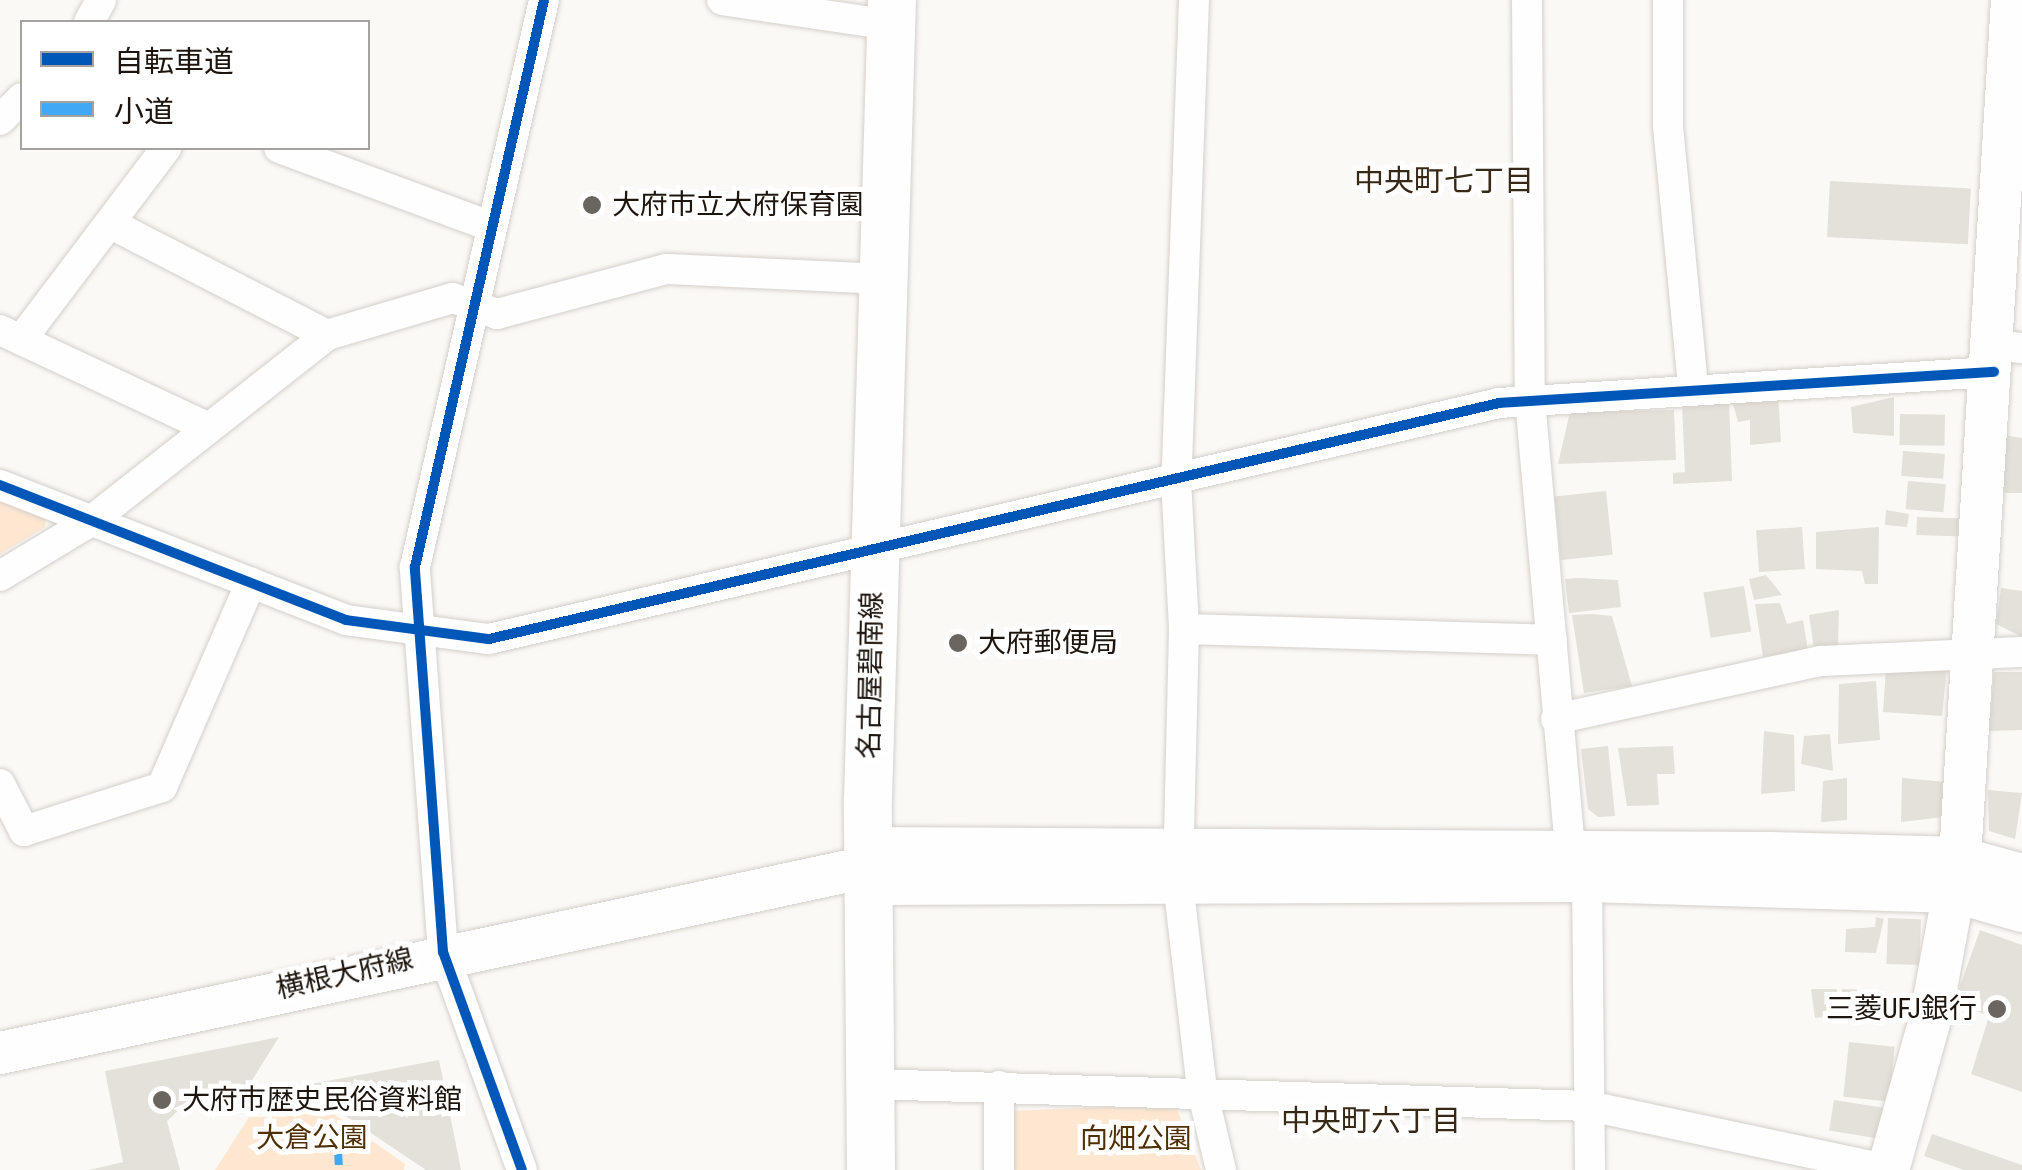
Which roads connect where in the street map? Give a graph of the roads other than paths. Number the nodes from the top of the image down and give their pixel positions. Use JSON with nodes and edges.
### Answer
{"nodes":[{"id":1,"x":544,"y":0,"type":"edge"},
{"id":2,"x":722,"y":0,"type":"edge"},
{"id":3,"x":1194,"y":0,"type":"edge"},
{"id":4,"x":1527,"y":0,"type":"edge"},
{"id":5,"x":1668,"y":0,"type":"edge"},
{"id":6,"x":2012,"y":0,"type":"edge"},
{"id":7,"x":892,"y":12,"type":"edge"},
{"id":8,"x":20,"y":100,"type":"edge"},
{"id":9,"x":0,"y":120,"type":"edge"},
{"id":10,"x":165,"y":150,"type":"edge"},
{"id":11,"x":284,"y":150,"type":"edge"},
{"id":12,"x":111,"y":224,"type":"junction"},
{"id":13,"x":490,"y":226,"type":"junction"},
{"id":14,"x":886,"y":279,"type":"junction"},
{"id":15,"x":472,"y":300,"type":"junction"},
{"id":16,"x":10,"y":335,"type":"edge"},
{"id":17,"x":327,"y":335,"type":"junction"},
{"id":18,"x":2004,"y":355,"type":"edge"},
{"id":19,"x":1692,"y":387,"type":"junction"},
{"id":20,"x":1530,"y":400,"type":"junction"},
{"id":21,"x":208,"y":428,"type":"junction"},
{"id":22,"x":1176,"y":480,"type":"junction"},
{"id":23,"x":0,"y":485,"type":"edge"},
{"id":24,"x":91,"y":520,"type":"junction"},
{"id":25,"x":874,"y":543,"type":"junction"},
{"id":26,"x":0,"y":576,"type":"edge"},
{"id":27,"x":251,"y":582,"type":"junction"},
{"id":28,"x":1184,"y":629,"type":"junction"},
{"id":29,"x":418,"y":636,"type":"junction"},
{"id":30,"x":1552,"y":640,"type":"junction"},
{"id":31,"x":1973,"y":652,"type":"junction"},
{"id":32,"x":2022,"y":652,"type":"edge"},
{"id":33,"x":1556,"y":719,"type":"junction"},
{"id":34,"x":0,"y":784,"type":"edge"},
{"id":35,"x":1178,"y":865,"type":"junction"},
{"id":36,"x":1578,"y":865,"type":"junction"},
{"id":37,"x":868,"y":866,"type":"junction"},
{"id":38,"x":1958,"y":875,"type":"junction"},
{"id":39,"x":2022,"y":876,"type":"edge"},
{"id":40,"x":2022,"y":910,"type":"edge"},
{"id":41,"x":442,"y":952,"type":"junction"},
{"id":42,"x":0,"y":1053,"type":"edge"},
{"id":43,"x":869,"y":1084,"type":"junction"},
{"id":44,"x":998,"y":1086,"type":"junction"},
{"id":45,"x":1202,"y":1090,"type":"junction"},
{"id":46,"x":1589,"y":1106,"type":"junction"},
{"id":47,"x":522,"y":1170,"type":"edge"},
{"id":48,"x":871,"y":1170,"type":"edge"},
{"id":49,"x":999,"y":1170,"type":"edge"},
{"id":50,"x":1221,"y":1170,"type":"edge"},
{"id":51,"x":1590,"y":1170,"type":"edge"},
{"id":52,"x":1889,"y":1170,"type":"edge"}],
"edges":[{"from":1,"to":13,"type":"street"},
{"from":2,"to":7,"type":"street"},
{"from":3,"to":22,"type":"street"},
{"from":4,"to":20,"type":"street"},
{"from":5,"to":19,"type":"street"},
{"from":6,"to":18,"type":"street"},
{"from":7,"to":14,"type":"main road","name":"名古屋碧南線"},
{"from":8,"to":9,"type":"street"},
{"from":10,"to":12,"type":"street"},
{"from":11,"to":13,"type":"street"},
{"from":12,"to":16,"type":"street"},
{"from":12,"to":17,"type":"street"},
{"from":13,"to":15,"type":"street"},
{"from":14,"to":15,"type":"street"},
{"from":14,"to":25,"type":"main road","name":"名古屋碧南線"},
{"from":15,"to":17,"type":"street"},
{"from":15,"to":29,"type":"street"},
{"from":16,"to":21,"type":"street"},
{"from":17,"to":21,"type":"street"},
{"from":18,"to":19,"type":"street"},
{"from":18,"to":31,"type":"street"},
{"from":19,"to":20,"type":"street"},
{"from":20,"to":22,"type":"street"},
{"from":20,"to":30,"type":"street"},
{"from":21,"to":24,"type":"street"},
{"from":22,"to":25,"type":"street"},
{"from":22,"to":28,"type":"street"},
{"from":23,"to":24,"type":"street"},
{"from":24,"to":26,"type":"street"},
{"from":24,"to":27,"type":"street"},
{"from":25,"to":29,"type":"street"},
{"from":25,"to":37,"type":"main road","name":"名古屋碧南線"},
{"from":27,"to":29,"type":"street"},
{"from":27,"to":34,"type":"street"},
{"from":28,"to":30,"type":"street"},
{"from":28,"to":35,"type":"street"},
{"from":29,"to":41,"type":"street"},
{"from":30,"to":33,"type":"street"},
{"from":31,"to":32,"type":"street"},
{"from":31,"to":33,"type":"street"},
{"from":31,"to":38,"type":"street"},
{"from":33,"to":36,"type":"street"},
{"from":35,"to":36,"type":"street","name":"横根大府線"},
{"from":35,"to":37,"type":"street","name":"横根大府線"},
{"from":35,"to":45,"type":"street"},
{"from":36,"to":38,"type":"street","name":"横根大府線"},
{"from":36,"to":46,"type":"street"},
{"from":37,"to":41,"type":"street","name":"横根大府線"},
{"from":37,"to":43,"type":"main road","name":"名古屋碧南線"},
{"from":38,"to":39,"type":"street"},
{"from":38,"to":40,"type":"street"},
{"from":38,"to":52,"type":"street"},
{"from":41,"to":42,"type":"street","name":"横根大府線"},
{"from":41,"to":47,"type":"street"},
{"from":43,"to":44,"type":"street"},
{"from":43,"to":48,"type":"main road","name":"名古屋碧南線"},
{"from":44,"to":45,"type":"street"},
{"from":44,"to":49,"type":"street"},
{"from":45,"to":46,"type":"street"},
{"from":45,"to":50,"type":"street"},
{"from":46,"to":51,"type":"street"},
{"from":46,"to":52,"type":"street"}]}
